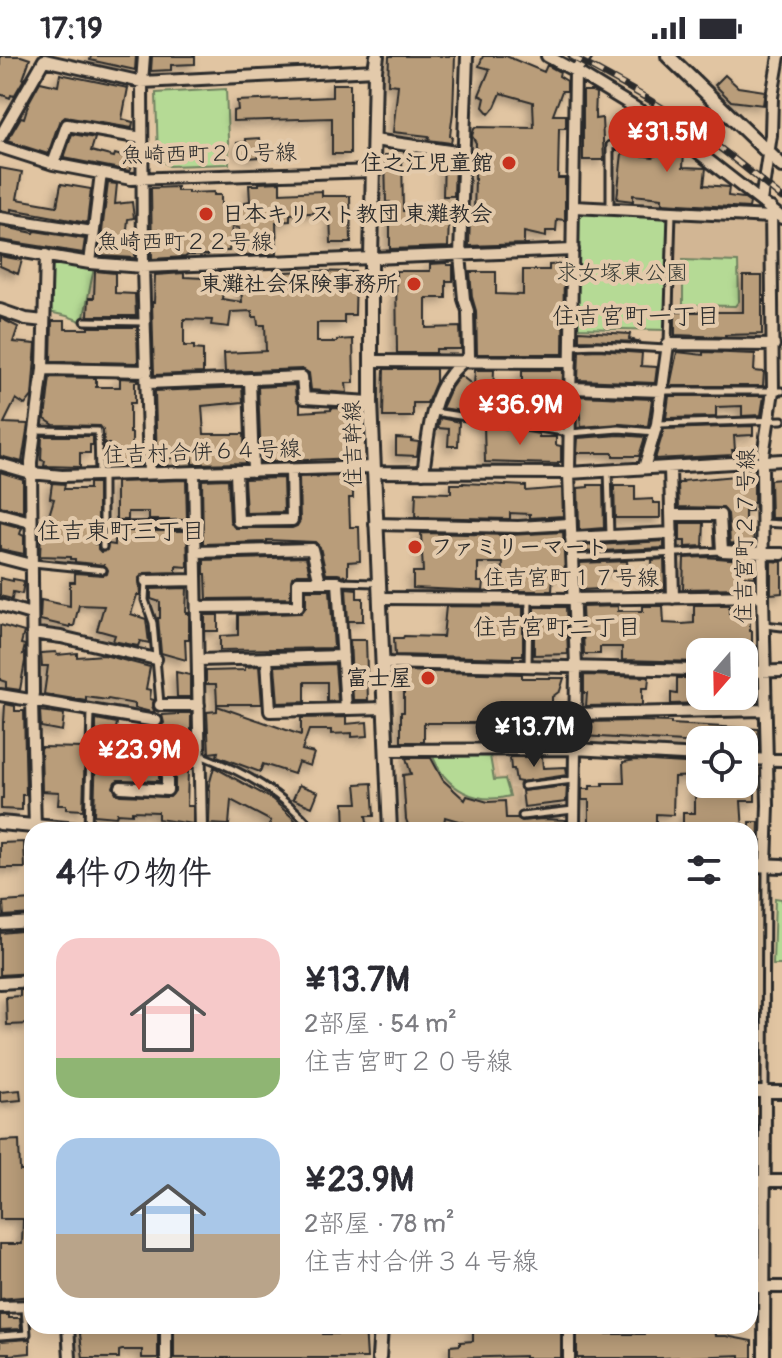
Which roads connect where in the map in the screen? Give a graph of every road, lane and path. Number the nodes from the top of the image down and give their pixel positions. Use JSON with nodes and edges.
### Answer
{"nodes":[{"id":1,"x":144,"y":56,"type":"edge"},
{"id":2,"x":377,"y":56,"type":"edge"},
{"id":3,"x":467,"y":56,"type":"edge"},
{"id":4,"x":547,"y":56,"type":"edge"},
{"id":5,"x":586,"y":56,"type":"edge"},
{"id":6,"x":668,"y":56,"type":"edge"},
{"id":7,"x":779,"y":56,"type":"edge"},
{"id":8,"x":375,"y":70,"type":"junction"},
{"id":9,"x":575,"y":71,"type":"junction"},
{"id":10,"x":142,"y":82,"type":"junction"},
{"id":11,"x":777,"y":136,"type":"edge"},
{"id":12,"x":0,"y":137,"type":"edge"},
{"id":13,"x":142,"y":138,"type":"junction"},
{"id":14,"x":374,"y":140,"type":"junction"},
{"id":15,"x":0,"y":147,"type":"edge"},
{"id":16,"x":653,"y":152,"type":"dead end"},
{"id":17,"x":768,"y":152,"type":"junction"},
{"id":18,"x":463,"y":153,"type":"junction"},
{"id":19,"x":53,"y":164,"type":"junction"},
{"id":20,"x":782,"y":166,"type":"edge"},
{"id":21,"x":374,"y":171,"type":"junction"},
{"id":22,"x":101,"y":173,"type":"junction"},
{"id":23,"x":143,"y":179,"type":"junction"},
{"id":24,"x":574,"y":207,"type":"junction"},
{"id":25,"x":610,"y":209,"type":"junction"},
{"id":26,"x":771,"y":211,"type":"edge"},
{"id":27,"x":672,"y":212,"type":"junction"},
{"id":28,"x":0,"y":218,"type":"edge"},
{"id":29,"x":93,"y":232,"type":"junction"},
{"id":30,"x":0,"y":248,"type":"edge"},
{"id":31,"x":573,"y":250,"type":"junction"},
{"id":32,"x":46,"y":255,"type":"junction"},
{"id":33,"x":460,"y":255,"type":"junction"},
{"id":34,"x":371,"y":258,"type":"junction"},
{"id":35,"x":90,"y":263,"type":"junction"},
{"id":36,"x":143,"y":267,"type":"junction"},
{"id":37,"x":0,"y":310,"type":"edge"},
{"id":38,"x":44,"y":321,"type":"junction"},
{"id":39,"x":85,"y":321,"type":"dead end"},
{"id":40,"x":145,"y":322,"type":"junction"},
{"id":41,"x":774,"y":345,"type":"junction"},
{"id":42,"x":571,"y":346,"type":"junction"},
{"id":43,"x":668,"y":346,"type":"junction"},
{"id":44,"x":372,"y":361,"type":"junction"},
{"id":45,"x":464,"y":361,"type":"junction"},
{"id":46,"x":571,"y":362,"type":"junction"},
{"id":47,"x":43,"y":369,"type":"junction"},
{"id":48,"x":147,"y":377,"type":"junction"},
{"id":49,"x":250,"y":379,"type":"junction"},
{"id":50,"x":570,"y":388,"type":"junction"},
{"id":51,"x":662,"y":391,"type":"junction"},
{"id":52,"x":778,"y":391,"type":"edge"},
{"id":53,"x":371,"y":402,"type":"junction"},
{"id":54,"x":434,"y":412,"type":"junction"},
{"id":55,"x":768,"y":420,"type":"junction"},
{"id":56,"x":782,"y":420,"type":"edge"},
{"id":57,"x":656,"y":428,"type":"junction"},
{"id":58,"x":35,"y":430,"type":"junction"},
{"id":59,"x":570,"y":433,"type":"junction"},
{"id":60,"x":782,"y":460,"type":"edge"},
{"id":61,"x":762,"y":462,"type":"junction"},
{"id":62,"x":0,"y":464,"type":"edge"},
{"id":63,"x":670,"y":467,"type":"junction"},
{"id":64,"x":644,"y":468,"type":"junction"},
{"id":65,"x":373,"y":469,"type":"junction"},
{"id":66,"x":291,"y":470,"type":"junction"},
{"id":67,"x":608,"y":470,"type":"junction"},
{"id":68,"x":253,"y":471,"type":"junction"},
{"id":69,"x":236,"y":472,"type":"junction"},
{"id":70,"x":31,"y":473,"type":"junction"},
{"id":71,"x":149,"y":473,"type":"junction"},
{"id":72,"x":194,"y":473,"type":"junction"},
{"id":73,"x":423,"y":473,"type":"junction"},
{"id":74,"x":569,"y":473,"type":"junction"},
{"id":75,"x":101,"y":475,"type":"junction"},
{"id":76,"x":0,"y":514,"type":"edge"},
{"id":77,"x":671,"y":515,"type":"junction"},
{"id":78,"x":31,"y":522,"type":"junction"},
{"id":79,"x":763,"y":523,"type":"junction"},
{"id":80,"x":375,"y":524,"type":"junction"},
{"id":81,"x":570,"y":524,"type":"junction"},
{"id":82,"x":782,"y":524,"type":"edge"},
{"id":83,"x":195,"y":525,"type":"junction"},
{"id":84,"x":103,"y":526,"type":"junction"},
{"id":85,"x":672,"y":533,"type":"junction"},
{"id":86,"x":610,"y":536,"type":"junction"},
{"id":87,"x":571,"y":538,"type":"junction"},
{"id":88,"x":103,"y":547,"type":"dead end"},
{"id":89,"x":722,"y":551,"type":"junction"},
{"id":90,"x":196,"y":552,"type":"junction"},
{"id":91,"x":672,"y":553,"type":"junction"},
{"id":92,"x":763,"y":554,"type":"junction"},
{"id":93,"x":782,"y":554,"type":"edge"},
{"id":94,"x":0,"y":557,"type":"edge"},
{"id":95,"x":571,"y":558,"type":"junction"},
{"id":96,"x":31,"y":564,"type":"junction"},
{"id":97,"x":103,"y":570,"type":"dead end"},
{"id":98,"x":196,"y":580,"type":"junction"},
{"id":99,"x":146,"y":581,"type":"joint"},
{"id":100,"x":320,"y":582,"type":"junction"},
{"id":101,"x":338,"y":582,"type":"junction"},
{"id":102,"x":378,"y":583,"type":"junction"},
{"id":103,"x":763,"y":596,"type":"junction"},
{"id":104,"x":379,"y":598,"type":"junction"},
{"id":105,"x":673,"y":598,"type":"junction"},
{"id":106,"x":529,"y":599,"type":"junction"},
{"id":107,"x":572,"y":599,"type":"junction"},
{"id":108,"x":0,"y":605,"type":"edge"},
{"id":109,"x":197,"y":607,"type":"junction"},
{"id":110,"x":31,"y":614,"type":"junction"},
{"id":111,"x":764,"y":625,"type":"junction"},
{"id":112,"x":782,"y":627,"type":"edge"},
{"id":113,"x":32,"y":633,"type":"junction"},
{"id":114,"x":343,"y":656,"type":"junction"},
{"id":115,"x":267,"y":658,"type":"junction"},
{"id":116,"x":156,"y":659,"type":"junction"},
{"id":117,"x":198,"y":660,"type":"junction"},
{"id":118,"x":382,"y":663,"type":"junction"},
{"id":119,"x":528,"y":666,"type":"junction"},
{"id":120,"x":576,"y":667,"type":"junction"},
{"id":121,"x":686,"y":670,"type":"edge"},
{"id":122,"x":782,"y":671,"type":"edge"},
{"id":123,"x":758,"y":672,"type":"edge"},
{"id":124,"x":765,"y":672,"type":"junction"},
{"id":125,"x":0,"y":695,"type":"edge"},
{"id":126,"x":32,"y":700,"type":"junction"},
{"id":127,"x":160,"y":705,"type":"joint"},
{"id":128,"x":199,"y":705,"type":"junction"},
{"id":129,"x":385,"y":708,"type":"junction"},
{"id":130,"x":346,"y":709,"type":"junction"},
{"id":131,"x":765,"y":710,"type":"junction"},
{"id":132,"x":91,"y":711,"type":"junction"},
{"id":133,"x":575,"y":714,"type":"junction"},
{"id":134,"x":156,"y":721,"type":"dead end"},
{"id":135,"x":575,"y":749,"type":"junction"},
{"id":136,"x":387,"y":750,"type":"junction"},
{"id":137,"x":686,"y":755,"type":"edge"},
{"id":138,"x":200,"y":759,"type":"junction"},
{"id":139,"x":758,"y":760,"type":"edge"},
{"id":140,"x":766,"y":760,"type":"junction"},
{"id":141,"x":782,"y":760,"type":"edge"},
{"id":142,"x":574,"y":780,"type":"junction"},
{"id":143,"x":524,"y":786,"type":"dead end"},
{"id":144,"x":121,"y":787,"type":"dead end"},
{"id":145,"x":574,"y":810,"type":"junction"},
{"id":146,"x":522,"y":816,"type":"dead end"},
{"id":147,"x":35,"y":822,"type":"edge"},
{"id":148,"x":88,"y":822,"type":"edge"},
{"id":149,"x":201,"y":822,"type":"edge"},
{"id":150,"x":307,"y":822,"type":"edge"},
{"id":151,"x":390,"y":822,"type":"edge"},
{"id":152,"x":574,"y":822,"type":"edge"},
{"id":153,"x":0,"y":823,"type":"edge"},
{"id":154,"x":24,"y":826,"type":"edge"},
{"id":155,"x":758,"y":865,"type":"edge"},
{"id":156,"x":766,"y":865,"type":"junction"},
{"id":157,"x":782,"y":866,"type":"edge"},
{"id":158,"x":24,"y":922,"type":"edge"},
{"id":159,"x":0,"y":924,"type":"edge"},
{"id":160,"x":24,"y":982,"type":"edge"},
{"id":161,"x":0,"y":983,"type":"edge"},
{"id":162,"x":758,"y":1092,"type":"edge"},
{"id":163,"x":765,"y":1092,"type":"junction"},
{"id":164,"x":782,"y":1092,"type":"edge"},
{"id":165,"x":758,"y":1180,"type":"edge"},
{"id":166,"x":765,"y":1180,"type":"junction"},
{"id":167,"x":782,"y":1181,"type":"edge"},
{"id":168,"x":758,"y":1287,"type":"edge"},
{"id":169,"x":763,"y":1287,"type":"junction"},
{"id":170,"x":782,"y":1287,"type":"edge"},
{"id":171,"x":24,"y":1306,"type":"edge"},
{"id":172,"x":0,"y":1307,"type":"edge"},
{"id":173,"x":27,"y":1334,"type":"edge"},
{"id":174,"x":68,"y":1334,"type":"edge"},
{"id":175,"x":166,"y":1334,"type":"edge"},
{"id":176,"x":380,"y":1334,"type":"edge"},
{"id":177,"x":569,"y":1334,"type":"edge"},
{"id":178,"x":0,"y":1336,"type":"edge"},
{"id":179,"x":70,"y":1358,"type":"edge"},
{"id":180,"x":166,"y":1358,"type":"edge"},
{"id":181,"x":379,"y":1358,"type":"edge"},
{"id":182,"x":569,"y":1358,"type":"edge"},
{"id":183,"x":764,"y":1358,"type":"edge"}],
"edges":[{"from":1,"to":10,"type":"street"},
{"from":2,"to":8,"type":"street","name":"住吉幹線"},
{"from":3,"to":18,"type":"street"},
{"from":4,"to":9,"type":"street"},
{"from":5,"to":9,"type":"street"},
{"from":6,"to":17,"type":"street"},
{"from":7,"to":11,"type":"street","name":"住吉宮町２７号線"},
{"from":8,"to":10,"type":"street"},
{"from":8,"to":14,"type":"street","name":"住吉幹線"},
{"from":9,"to":24,"type":"street"},
{"from":9,"to":26,"type":"street"},
{"from":10,"to":12,"type":"street"},
{"from":10,"to":13,"type":"street"},
{"from":11,"to":17,"type":"street","name":"住吉宮町２７号線"},
{"from":13,"to":19,"type":"street"},
{"from":13,"to":23,"type":"street"},
{"from":14,"to":18,"type":"street"},
{"from":14,"to":21,"type":"street","name":"住吉幹線"},
{"from":15,"to":19,"type":"street","name":"魚崎西町２０号線"},
{"from":16,"to":25,"type":"lane"},
{"from":17,"to":20,"type":"street"},
{"from":17,"to":26,"type":"street","name":"住吉宮町２７号線"},
{"from":18,"to":33,"type":"street"},
{"from":19,"to":22,"type":"street","name":"魚崎西町２０号線"},
{"from":21,"to":23,"type":"street","name":"魚崎西町２０号線"},
{"from":21,"to":34,"type":"street","name":"住吉幹線"},
{"from":22,"to":23,"type":"street","name":"魚崎西町２０号線"},
{"from":22,"to":29,"type":"street"},
{"from":23,"to":36,"type":"street"},
{"from":24,"to":25,"type":"street"},
{"from":24,"to":31,"type":"street"},
{"from":25,"to":27,"type":"street"},
{"from":26,"to":27,"type":"street"},
{"from":26,"to":41,"type":"street","name":"住吉宮町２７号線"},
{"from":27,"to":43,"type":"lane"},
{"from":28,"to":29,"type":"street"},
{"from":29,"to":35,"type":"street"},
{"from":30,"to":32,"type":"street","name":"魚崎西町２２号線"},
{"from":31,"to":33,"type":"street","name":"魚崎西町２２号線"},
{"from":31,"to":42,"type":"street"},
{"from":32,"to":35,"type":"street","name":"魚崎西町２２号線"},
{"from":32,"to":38,"type":"street"},
{"from":33,"to":34,"type":"street","name":"魚崎西町２２号線"},
{"from":33,"to":45,"type":"street"},
{"from":34,"to":36,"type":"street","name":"魚崎西町２２号線"},
{"from":34,"to":44,"type":"street","name":"住吉幹線"},
{"from":35,"to":36,"type":"street","name":"魚崎西町２２号線"},
{"from":36,"to":40,"type":"street"},
{"from":37,"to":38,"type":"street"},
{"from":38,"to":47,"type":"street"},
{"from":39,"to":40,"type":"lane"},
{"from":40,"to":48,"type":"street"},
{"from":41,"to":43,"type":"street"},
{"from":41,"to":52,"type":"street","name":"住吉宮町２７号線"},
{"from":42,"to":43,"type":"lane"},
{"from":42,"to":46,"type":"street"},
{"from":43,"to":51,"type":"street"},
{"from":44,"to":45,"type":"street"},
{"from":44,"to":53,"type":"street","name":"住吉幹線"},
{"from":45,"to":46,"type":"street"},
{"from":45,"to":54,"type":"street"},
{"from":46,"to":50,"type":"street"},
{"from":47,"to":48,"type":"street"},
{"from":47,"to":58,"type":"street"},
{"from":48,"to":49,"type":"street"},
{"from":48,"to":71,"type":"street"},
{"from":49,"to":53,"type":"street"},
{"from":49,"to":68,"type":"street"},
{"from":50,"to":51,"type":"street"},
{"from":50,"to":59,"type":"street"},
{"from":51,"to":52,"type":"lane"},
{"from":51,"to":57,"type":"street"},
{"from":52,"to":55,"type":"street","name":"住吉宮町２７号線"},
{"from":53,"to":65,"type":"street","name":"住吉幹線"},
{"from":54,"to":59,"type":"lane"},
{"from":54,"to":73,"type":"street"},
{"from":55,"to":56,"type":"lane"},
{"from":55,"to":57,"type":"lane"},
{"from":55,"to":61,"type":"street","name":"住吉宮町２７号線"},
{"from":57,"to":59,"type":"lane"},
{"from":57,"to":64,"type":"street"},
{"from":58,"to":70,"type":"street"},
{"from":58,"to":75,"type":"lane"},
{"from":59,"to":74,"type":"street"},
{"from":60,"to":61,"type":"street","name":"住吉村合併６４号線"},
{"from":61,"to":63,"type":"street","name":"住吉村合併６４号線"},
{"from":61,"to":79,"type":"street","name":"住吉宮町２７号線"},
{"from":62,"to":70,"type":"street","name":"住吉村合併６４号線"},
{"from":63,"to":64,"type":"street","name":"住吉村合併６４号線"},
{"from":63,"to":77,"type":"street"},
{"from":64,"to":67,"type":"street","name":"住吉村合併６４号線"},
{"from":65,"to":66,"type":"street","name":"住吉村合併６４号線"},
{"from":65,"to":73,"type":"street","name":"住吉村合併６４号線"},
{"from":65,"to":80,"type":"street","name":"住吉幹線"},
{"from":66,"to":68,"type":"street","name":"住吉村合併６４号線"},
{"from":66,"to":69,"type":"street"},
{"from":67,"to":74,"type":"street","name":"住吉村合併６４号線"},
{"from":67,"to":86,"type":"lane"},
{"from":68,"to":69,"type":"street","name":"住吉村合併６４号線"},
{"from":69,"to":72,"type":"street","name":"住吉村合併６４号線"},
{"from":70,"to":75,"type":"street","name":"住吉村合併６４号線"},
{"from":70,"to":78,"type":"street"},
{"from":71,"to":72,"type":"street","name":"住吉村合併６４号線"},
{"from":71,"to":75,"type":"street","name":"住吉村合併６４号線"},
{"from":72,"to":83,"type":"street"},
{"from":73,"to":74,"type":"street","name":"住吉村合併６４号線"},
{"from":74,"to":81,"type":"street"},
{"from":75,"to":84,"type":"lane"},
{"from":76,"to":78,"type":"street"},
{"from":77,"to":85,"type":"street"},
{"from":77,"to":89,"type":"street"},
{"from":78,"to":96,"type":"street"},
{"from":79,"to":82,"type":"lane"},
{"from":79,"to":92,"type":"street","name":"住吉宮町２７号線"},
{"from":80,"to":81,"type":"street"},
{"from":80,"to":102,"type":"street","name":"住吉幹線"},
{"from":81,"to":87,"type":"street"},
{"from":83,"to":84,"type":"lane"},
{"from":83,"to":90,"type":"street"},
{"from":84,"to":88,"type":"lane"},
{"from":85,"to":86,"type":"street"},
{"from":85,"to":91,"type":"street"},
{"from":86,"to":87,"type":"street"},
{"from":87,"to":95,"type":"street"},
{"from":89,"to":91,"type":"lane"},
{"from":89,"to":92,"type":"street"},
{"from":90,"to":98,"type":"street"},
{"from":90,"to":100,"type":"street"},
{"from":91,"to":95,"type":"lane"},
{"from":91,"to":105,"type":"street"},
{"from":92,"to":93,"type":"street"},
{"from":92,"to":103,"type":"street","name":"住吉宮町２７号線"},
{"from":94,"to":96,"type":"street"},
{"from":95,"to":107,"type":"street"},
{"from":96,"to":97,"type":"lane"},
{"from":96,"to":110,"type":"street"},
{"from":98,"to":99,"type":"street"},
{"from":98,"to":109,"type":"street"},
{"from":99,"to":116,"type":"lane"},
{"from":100,"to":101,"type":"street"},
{"from":100,"to":109,"type":"street"},
{"from":101,"to":102,"type":"lane"},
{"from":101,"to":114,"type":"street"},
{"from":102,"to":104,"type":"street","name":"住吉幹線"},
{"from":103,"to":105,"type":"street","name":"住吉宮町１７号線"},
{"from":103,"to":111,"type":"street","name":"住吉宮町２７号線"},
{"from":104,"to":106,"type":"street","name":"住吉宮町１７号線"},
{"from":104,"to":118,"type":"street","name":"住吉幹線"},
{"from":105,"to":107,"type":"street","name":"住吉宮町１７号線"},
{"from":106,"to":107,"type":"street","name":"住吉宮町１７号線"},
{"from":106,"to":119,"type":"lane"},
{"from":107,"to":120,"type":"street"},
{"from":108,"to":110,"type":"street"},
{"from":109,"to":117,"type":"street"},
{"from":110,"to":113,"type":"street"},
{"from":111,"to":112,"type":"lane"},
{"from":111,"to":124,"type":"street","name":"住吉宮町２７号線"},
{"from":113,"to":116,"type":"street"},
{"from":113,"to":126,"type":"street"},
{"from":114,"to":115,"type":"street"},
{"from":114,"to":130,"type":"street"},
{"from":115,"to":117,"type":"street"},
{"from":115,"to":130,"type":"street"},
{"from":116,"to":127,"type":"lane"},
{"from":117,"to":128,"type":"street"},
{"from":118,"to":119,"type":"street"},
{"from":118,"to":129,"type":"street","name":"住吉幹線"},
{"from":119,"to":120,"type":"street"},
{"from":120,"to":121,"type":"street"},
{"from":120,"to":133,"type":"street"},
{"from":122,"to":124,"type":"street"},
{"from":123,"to":124,"type":"street"},
{"from":124,"to":131,"type":"street","name":"住吉宮町２７号線"},
{"from":125,"to":126,"type":"street"},
{"from":126,"to":132,"type":"street"},
{"from":126,"to":147,"type":"street"},
{"from":127,"to":128,"type":"street"},
{"from":128,"to":138,"type":"street"},
{"from":129,"to":130,"type":"street"},
{"from":129,"to":136,"type":"street","name":"住吉幹線"},
{"from":131,"to":133,"type":"street"},
{"from":131,"to":140,"type":"street","name":"住吉宮町２７号線"},
{"from":132,"to":134,"type":"street"},
{"from":132,"to":148,"type":"lane"},
{"from":133,"to":135,"type":"street"},
{"from":135,"to":136,"type":"street"},
{"from":135,"to":137,"type":"street"},
{"from":135,"to":142,"type":"street"},
{"from":136,"to":151,"type":"street","name":"住吉幹線"},
{"from":138,"to":144,"type":"street"},
{"from":138,"to":149,"type":"street"},
{"from":138,"to":150,"type":"lane"},
{"from":139,"to":140,"type":"street"},
{"from":140,"to":141,"type":"street"},
{"from":140,"to":156,"type":"street","name":"住吉宮町２７号線"},
{"from":142,"to":143,"type":"lane"},
{"from":142,"to":145,"type":"street"},
{"from":145,"to":146,"type":"lane"},
{"from":145,"to":152,"type":"street"},
{"from":153,"to":154,"type":"street"},
{"from":155,"to":156,"type":"street"},
{"from":156,"to":157,"type":"street"},
{"from":156,"to":163,"type":"lane"},
{"from":158,"to":159,"type":"street"},
{"from":160,"to":161,"type":"street"},
{"from":162,"to":163,"type":"street"},
{"from":163,"to":164,"type":"street"},
{"from":163,"to":166,"type":"street"},
{"from":165,"to":166,"type":"street"},
{"from":166,"to":167,"type":"street"},
{"from":166,"to":169,"type":"street"},
{"from":168,"to":169,"type":"street"},
{"from":169,"to":170,"type":"street"},
{"from":169,"to":183,"type":"street"},
{"from":171,"to":172,"type":"street"},
{"from":173,"to":178,"type":"lane"},
{"from":174,"to":179,"type":"street"},
{"from":175,"to":180,"type":"street"},
{"from":176,"to":181,"type":"street"},
{"from":177,"to":182,"type":"street"}]}
